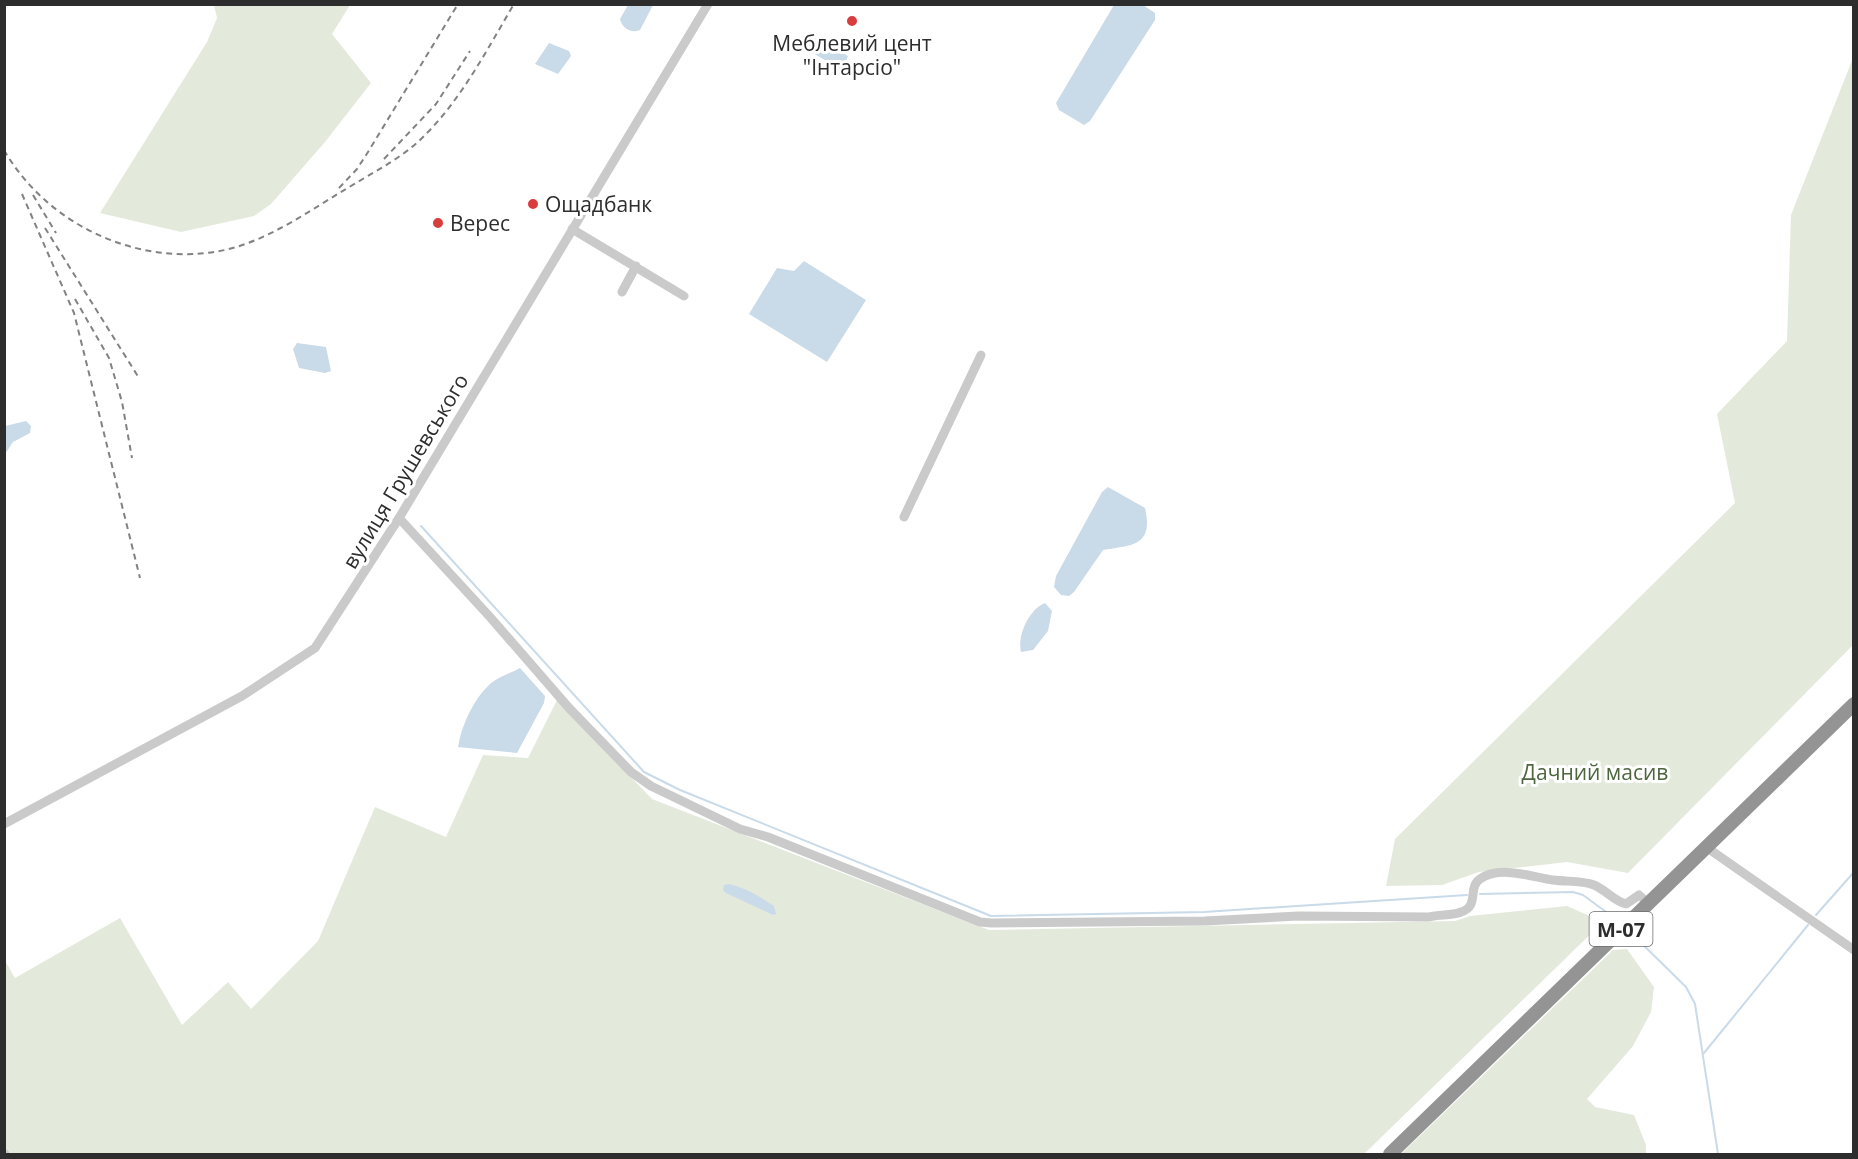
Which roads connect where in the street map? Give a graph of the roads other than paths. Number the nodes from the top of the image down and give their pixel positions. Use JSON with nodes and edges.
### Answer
{"nodes":[{"id":1,"x":708,"y":4,"type":"edge"},
{"id":2,"x":572,"y":229,"type":"junction"},
{"id":3,"x":636,"y":266,"type":"junction"},
{"id":4,"x":622,"y":292,"type":"dead end"},
{"id":5,"x":684,"y":296,"type":"dead end"},
{"id":6,"x":981,"y":355,"type":"dead end"},
{"id":7,"x":904,"y":517,"type":"dead end"},
{"id":8,"x":399,"y":518,"type":"junction"},
{"id":9,"x":1854,"y":704,"type":"edge"},
{"id":10,"x":4,"y":824,"type":"edge"},
{"id":11,"x":1707,"y":847,"type":"junction"},
{"id":12,"x":1648,"y":903,"type":"junction"},
{"id":13,"x":1854,"y":950,"type":"edge"},
{"id":14,"x":1390,"y":1155,"type":"edge"}],
"edges":[{"from":1,"to":2,"type":"street","name":"вулиця Грушевського"},
{"from":2,"to":3,"type":"street"},
{"from":2,"to":8,"type":"street","name":"вулиця Грушевського"},
{"from":3,"to":4,"type":"street"},
{"from":3,"to":5,"type":"street"},
{"from":6,"to":7,"type":"street"},
{"from":8,"to":10,"type":"street","name":"вулиця Грушевського"},
{"from":8,"to":12,"type":"street"},
{"from":9,"to":11,"type":"highway","number":"М-07"},
{"from":11,"to":12,"type":"highway","number":"М-07"},
{"from":11,"to":13,"type":"street"},
{"from":12,"to":14,"type":"highway","number":"М-07"}]}
